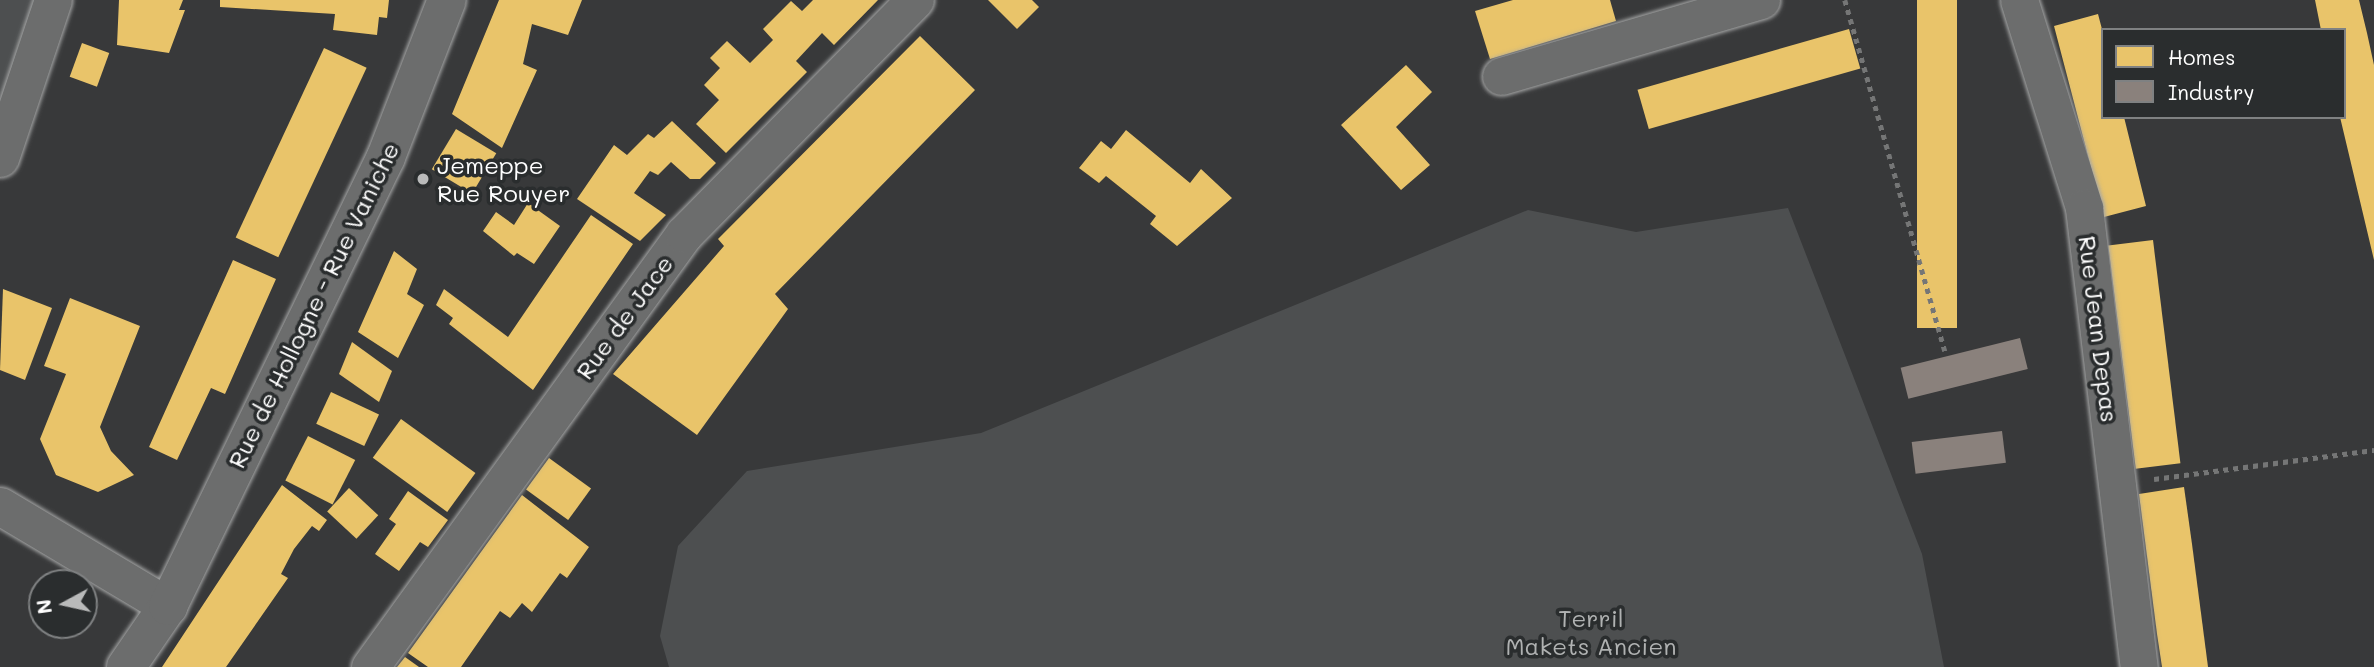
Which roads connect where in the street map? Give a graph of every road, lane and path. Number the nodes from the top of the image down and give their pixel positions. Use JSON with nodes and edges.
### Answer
{"nodes":[{"id":1,"x":53,"y":0,"type":"edge"},
{"id":2,"x":447,"y":0,"type":"edge"},
{"id":3,"x":915,"y":0,"type":"edge"},
{"id":4,"x":1761,"y":0,"type":"edge"},
{"id":5,"x":1845,"y":0,"type":"edge"},
{"id":6,"x":2019,"y":0,"type":"edge"},
{"id":7,"x":1502,"y":76,"type":"dead end"},
{"id":8,"x":0,"y":158,"type":"edge"},
{"id":9,"x":1945,"y":351,"type":"dead end"},
{"id":10,"x":2374,"y":450,"type":"edge"},
{"id":11,"x":2119,"y":483,"type":"junction"},
{"id":12,"x":0,"y":506,"type":"edge"},
{"id":13,"x":168,"y":606,"type":"junction"},
{"id":14,"x":126,"y":667,"type":"edge"},
{"id":15,"x":370,"y":667,"type":"edge"},
{"id":16,"x":2139,"y":667,"type":"edge"}],
"edges":[{"from":1,"to":8,"type":"street"},
{"from":2,"to":13,"type":"street","name":"Rue de Hollogne - Rue Vaniche"},
{"from":3,"to":15,"type":"street","name":"Rue de Jace"},
{"from":4,"to":7,"type":"street"},
{"from":5,"to":9,"type":"path"},
{"from":6,"to":11,"type":"street","name":"Rue Jean Depas"},
{"from":10,"to":11,"type":"path"},
{"from":11,"to":16,"type":"street","name":"Rue Jean Depas"},
{"from":12,"to":13,"type":"street"},
{"from":13,"to":14,"type":"street","name":"Rue de Hollogne - Rue Vaniche"}]}
